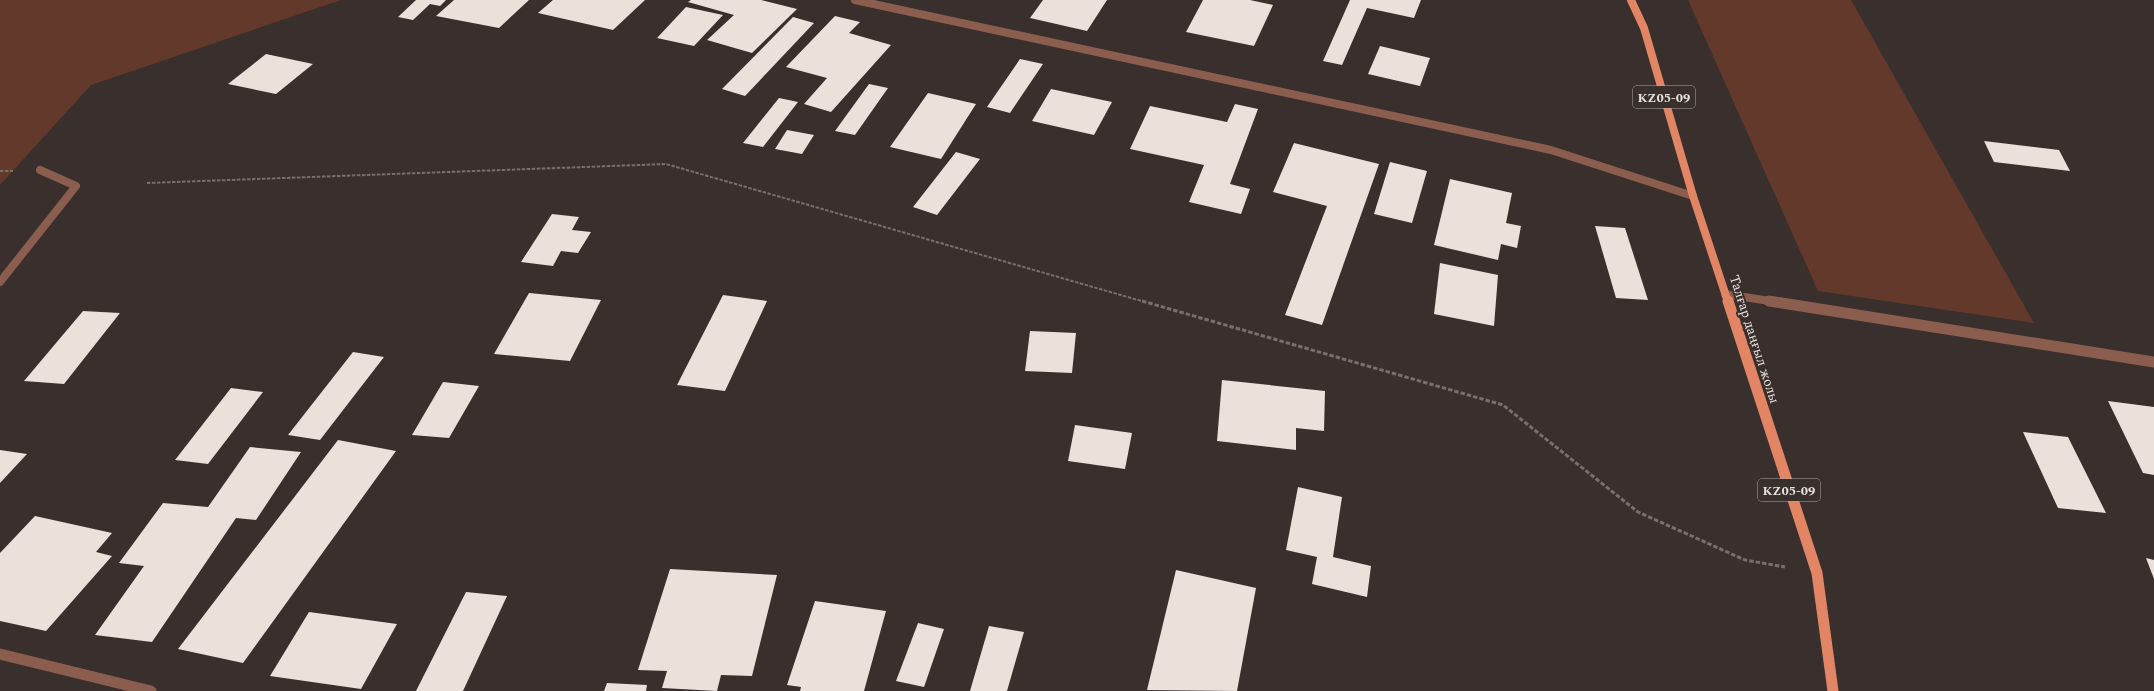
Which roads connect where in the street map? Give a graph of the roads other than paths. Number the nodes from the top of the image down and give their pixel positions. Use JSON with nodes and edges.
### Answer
{"nodes":[{"id":1,"x":855,"y":0,"type":"edge"},
{"id":2,"x":1631,"y":0,"type":"edge"},
{"id":3,"x":40,"y":170,"type":"dead end"},
{"id":4,"x":1693,"y":196,"type":"junction"},
{"id":5,"x":0,"y":282,"type":"edge"},
{"id":6,"x":1725,"y":294,"type":"junction"},
{"id":7,"x":2154,"y":362,"type":"edge"},
{"id":8,"x":0,"y":654,"type":"edge"},
{"id":9,"x":151,"y":691,"type":"edge"},
{"id":10,"x":1833,"y":691,"type":"edge"}],
"edges":[{"from":1,"to":4,"type":"street"},
{"from":2,"to":4,"type":"main road","name":"Талғар даңғыл жолы","number":"KZ05-09"},
{"from":3,"to":5,"type":"street"},
{"from":4,"to":6,"type":"main road","name":"Талғар даңғыл жолы","number":"KZ05-09"},
{"from":6,"to":7,"type":"street"},
{"from":6,"to":10,"type":"main road","name":"Талғар даңғыл жолы","number":"KZ05-09"},
{"from":8,"to":9,"type":"street"}]}
